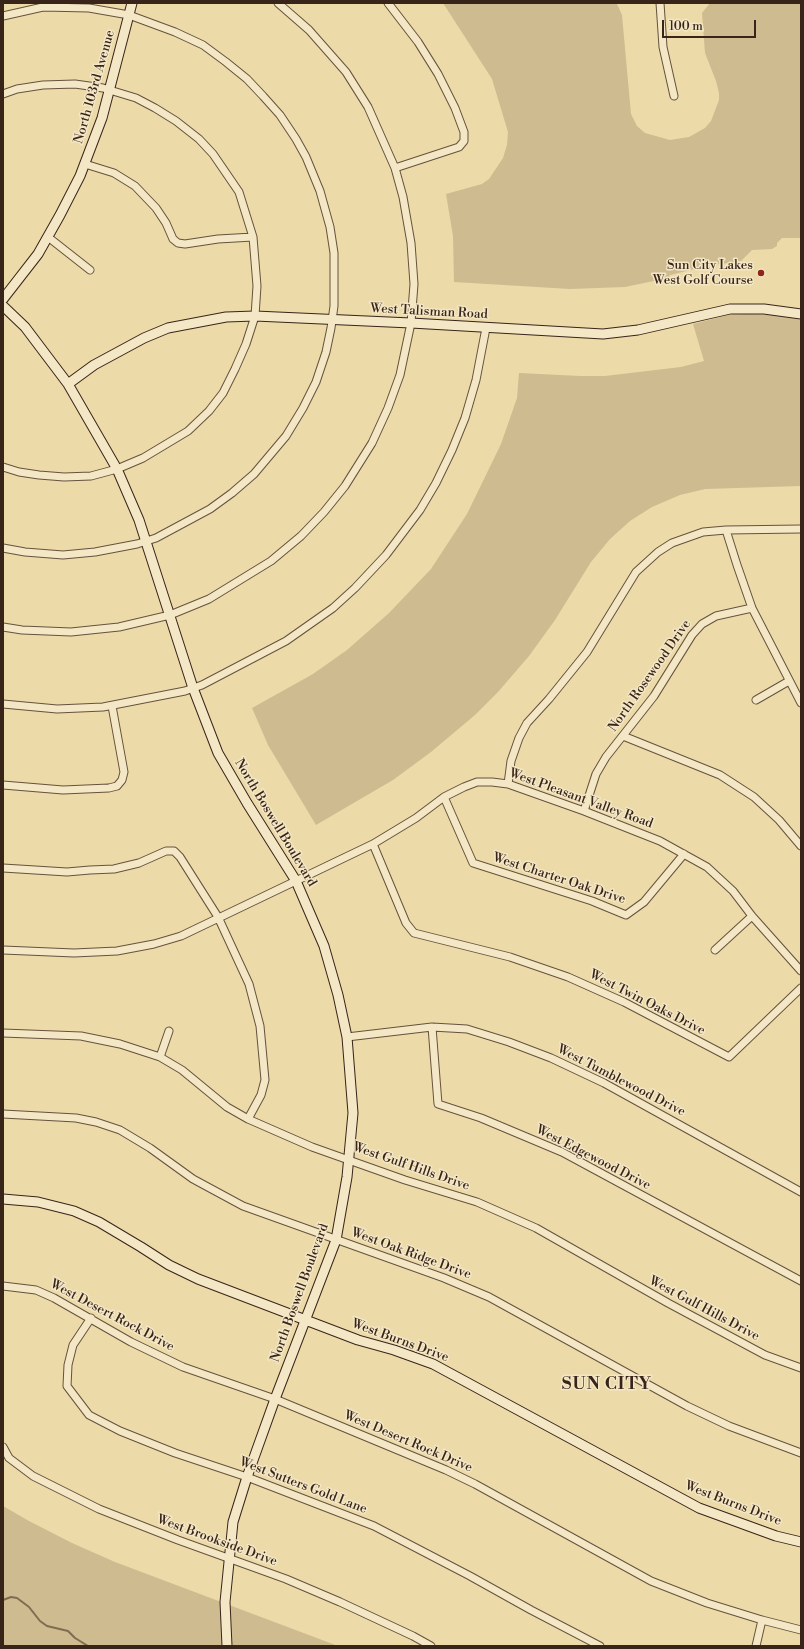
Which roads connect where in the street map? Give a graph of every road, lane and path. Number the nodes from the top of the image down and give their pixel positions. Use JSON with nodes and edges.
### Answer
{"nodes":[{"id":1,"x":132,"y":3,"type":"edge"},
{"id":2,"x":278,"y":3,"type":"edge"},
{"id":3,"x":388,"y":3,"type":"edge"},
{"id":4,"x":660,"y":3,"type":"edge"},
{"id":5,"x":129,"y":15,"type":"junction"},
{"id":6,"x":3,"y":16,"type":"edge"},
{"id":7,"x":110,"y":90,"type":"junction"},
{"id":8,"x":3,"y":94,"type":"edge"},
{"id":9,"x":674,"y":96,"type":"dead end"},
{"id":10,"x":85,"y":164,"type":"junction"},
{"id":11,"x":395,"y":168,"type":"junction"},
{"id":12,"x":48,"y":237,"type":"junction"},
{"id":13,"x":253,"y":237,"type":"junction"},
{"id":14,"x":90,"y":270,"type":"dead end"},
{"id":15,"x":3,"y":299,"type":"edge"},
{"id":16,"x":3,"y":306,"type":"edge"},
{"id":17,"x":801,"y":314,"type":"edge"},
{"id":18,"x":255,"y":316,"type":"junction"},
{"id":19,"x":332,"y":320,"type":"junction"},
{"id":20,"x":411,"y":324,"type":"junction"},
{"id":21,"x":486,"y":328,"type":"junction"},
{"id":22,"x":68,"y":384,"type":"junction"},
{"id":23,"x":3,"y":467,"type":"edge"},
{"id":24,"x":117,"y":469,"type":"junction"},
{"id":25,"x":801,"y":529,"type":"edge"},
{"id":26,"x":726,"y":530,"type":"junction"},
{"id":27,"x":146,"y":541,"type":"junction"},
{"id":28,"x":3,"y":548,"type":"edge"},
{"id":29,"x":752,"y":608,"type":"junction"},
{"id":30,"x":170,"y":615,"type":"junction"},
{"id":31,"x":3,"y":627,"type":"edge"},
{"id":32,"x":789,"y":682,"type":"junction"},
{"id":33,"x":193,"y":688,"type":"junction"},
{"id":34,"x":756,"y":700,"type":"dead end"},
{"id":35,"x":801,"y":703,"type":"edge"},
{"id":36,"x":3,"y":704,"type":"edge"},
{"id":37,"x":112,"y":706,"type":"junction"},
{"id":38,"x":623,"y":736,"type":"junction"},
{"id":39,"x":508,"y":784,"type":"junction"},
{"id":40,"x":3,"y":786,"type":"edge"},
{"id":41,"x":444,"y":797,"type":"junction"},
{"id":42,"x":584,"y":811,"type":"junction"},
{"id":43,"x":373,"y":844,"type":"junction"},
{"id":44,"x":801,"y":846,"type":"edge"},
{"id":45,"x":684,"y":854,"type":"junction"},
{"id":46,"x":3,"y":868,"type":"edge"},
{"id":47,"x":296,"y":881,"type":"junction"},
{"id":48,"x":752,"y":916,"type":"junction"},
{"id":49,"x":218,"y":917,"type":"junction"},
{"id":50,"x":3,"y":950,"type":"edge"},
{"id":51,"x":715,"y":950,"type":"dead end"},
{"id":52,"x":801,"y":971,"type":"edge"},
{"id":53,"x":801,"y":988,"type":"edge"},
{"id":54,"x":432,"y":1027,"type":"junction"},
{"id":55,"x":169,"y":1032,"type":"dead end"},
{"id":56,"x":3,"y":1033,"type":"edge"},
{"id":57,"x":347,"y":1037,"type":"junction"},
{"id":58,"x":160,"y":1057,"type":"junction"},
{"id":59,"x":3,"y":1114,"type":"edge"},
{"id":60,"x":248,"y":1119,"type":"junction"},
{"id":61,"x":349,"y":1159,"type":"junction"},
{"id":62,"x":801,"y":1192,"type":"edge"},
{"id":63,"x":3,"y":1199,"type":"edge"},
{"id":64,"x":336,"y":1240,"type":"junction"},
{"id":65,"x":801,"y":1281,"type":"edge"},
{"id":66,"x":3,"y":1286,"type":"edge"},
{"id":67,"x":91,"y":1318,"type":"junction"},
{"id":68,"x":306,"y":1320,"type":"junction"},
{"id":69,"x":801,"y":1368,"type":"edge"},
{"id":70,"x":275,"y":1399,"type":"junction"},
{"id":71,"x":3,"y":1447,"type":"edge"},
{"id":72,"x":801,"y":1453,"type":"edge"},
{"id":73,"x":247,"y":1477,"type":"junction"},
{"id":74,"x":801,"y":1542,"type":"edge"},
{"id":75,"x":228,"y":1558,"type":"junction"},
{"id":76,"x":762,"y":1620,"type":"junction"},
{"id":77,"x":801,"y":1630,"type":"edge"},
{"id":78,"x":227,"y":1646,"type":"edge"},
{"id":79,"x":432,"y":1646,"type":"edge"},
{"id":80,"x":600,"y":1646,"type":"edge"},
{"id":81,"x":756,"y":1646,"type":"edge"}],
"edges":[{"from":1,"to":5,"type":"street","name":"North 103rd Avenue"},
{"from":2,"to":11,"type":"street"},
{"from":3,"to":11,"type":"street"},
{"from":4,"to":9,"type":"street"},
{"from":5,"to":6,"type":"street"},
{"from":5,"to":7,"type":"street","name":"North 103rd Avenue"},
{"from":5,"to":19,"type":"street"},
{"from":7,"to":8,"type":"street"},
{"from":7,"to":10,"type":"street","name":"North 103rd Avenue"},
{"from":7,"to":13,"type":"street"},
{"from":10,"to":12,"type":"street","name":"North 103rd Avenue"},
{"from":10,"to":13,"type":"street"},
{"from":11,"to":20,"type":"street"},
{"from":12,"to":14,"type":"street"},
{"from":12,"to":15,"type":"street","name":"North 103rd Avenue"},
{"from":13,"to":18,"type":"street"},
{"from":16,"to":22,"type":"street","name":"North Boswell Boulevard"},
{"from":17,"to":21,"type":"street","name":"West Talisman Road"},
{"from":18,"to":19,"type":"street","name":"West Talisman Road"},
{"from":18,"to":22,"type":"street","name":"West Talisman Road"},
{"from":18,"to":24,"type":"street"},
{"from":19,"to":20,"type":"street","name":"West Talisman Road"},
{"from":19,"to":27,"type":"street"},
{"from":20,"to":21,"type":"street","name":"West Talisman Road"},
{"from":20,"to":30,"type":"street"},
{"from":21,"to":33,"type":"street"},
{"from":22,"to":24,"type":"street","name":"North Boswell Boulevard"},
{"from":23,"to":24,"type":"street"},
{"from":24,"to":27,"type":"street","name":"North Boswell Boulevard"},
{"from":25,"to":26,"type":"street"},
{"from":26,"to":29,"type":"street"},
{"from":26,"to":39,"type":"street"},
{"from":27,"to":28,"type":"street"},
{"from":27,"to":30,"type":"street","name":"North Boswell Boulevard"},
{"from":29,"to":32,"type":"street"},
{"from":29,"to":38,"type":"street","name":"North Rosewood Drive"},
{"from":30,"to":31,"type":"street"},
{"from":30,"to":33,"type":"street","name":"North Boswell Boulevard"},
{"from":32,"to":34,"type":"street"},
{"from":32,"to":35,"type":"street"},
{"from":33,"to":37,"type":"street"},
{"from":33,"to":47,"type":"street","name":"North Boswell Boulevard"},
{"from":36,"to":37,"type":"street"},
{"from":37,"to":40,"type":"street"},
{"from":38,"to":42,"type":"street","name":"North Rosewood Drive"},
{"from":38,"to":44,"type":"street"},
{"from":39,"to":41,"type":"street","name":"West Pleasant Valley Road"},
{"from":39,"to":42,"type":"street","name":"West Pleasant Valley Road"},
{"from":41,"to":43,"type":"street","name":"West Pleasant Valley Road"},
{"from":41,"to":45,"type":"street","name":"West Charter Oak Drive"},
{"from":42,"to":45,"type":"street","name":"West Pleasant Valley Road"},
{"from":43,"to":47,"type":"street","name":"West Pleasant Valley Road"},
{"from":43,"to":53,"type":"street","name":"West Twin Oaks Drive"},
{"from":45,"to":48,"type":"street","name":"West Pleasant Valley Road"},
{"from":46,"to":49,"type":"street"},
{"from":47,"to":49,"type":"street","name":"West Pleasant Valley Road"},
{"from":47,"to":57,"type":"street","name":"North Boswell Boulevard"},
{"from":48,"to":51,"type":"street"},
{"from":48,"to":52,"type":"street","name":"West Pleasant Valley Road"},
{"from":49,"to":50,"type":"street","name":"West Pleasant Valley Road"},
{"from":49,"to":60,"type":"street"},
{"from":54,"to":57,"type":"street","name":"West Tumblewood Drive"},
{"from":54,"to":62,"type":"street","name":"West Tumblewood Drive"},
{"from":54,"to":65,"type":"street","name":"West Edgewood Drive"},
{"from":55,"to":58,"type":"street"},
{"from":56,"to":58,"type":"street","name":"West Gulf Hills Drive"},
{"from":57,"to":61,"type":"street","name":"North Boswell Boulevard"},
{"from":58,"to":60,"type":"street","name":"West Gulf Hills Drive"},
{"from":59,"to":64,"type":"street","name":"West Oak Ridge Drive"},
{"from":60,"to":61,"type":"street","name":"West Gulf Hills Drive"},
{"from":61,"to":64,"type":"street","name":"North Boswell Boulevard"},
{"from":61,"to":69,"type":"street","name":"West Gulf Hills Drive"},
{"from":63,"to":68,"type":"street","name":"West Burns Drive"},
{"from":64,"to":68,"type":"street","name":"North Boswell Boulevard"},
{"from":64,"to":72,"type":"street","name":"West Oak Ridge Drive"},
{"from":66,"to":67,"type":"street","name":"West Desert Rock Drive"},
{"from":67,"to":70,"type":"street","name":"West Desert Rock Drive"},
{"from":67,"to":73,"type":"street","name":"West Sutters Gold Lane"},
{"from":68,"to":70,"type":"street","name":"North Boswell Boulevard"},
{"from":68,"to":74,"type":"street","name":"West Burns Drive"},
{"from":70,"to":73,"type":"street","name":"North Boswell Boulevard"},
{"from":70,"to":76,"type":"street","name":"West Desert Rock Drive"},
{"from":71,"to":75,"type":"street","name":"West Brookside Drive"},
{"from":73,"to":75,"type":"street","name":"North Boswell Boulevard"},
{"from":73,"to":80,"type":"street","name":"West Sutters Gold Lane"},
{"from":75,"to":78,"type":"street","name":"North Boswell Boulevard"},
{"from":75,"to":79,"type":"street","name":"West Brookside Drive"},
{"from":76,"to":77,"type":"street","name":"West Desert Rock Drive"},
{"from":76,"to":81,"type":"street"}]}
